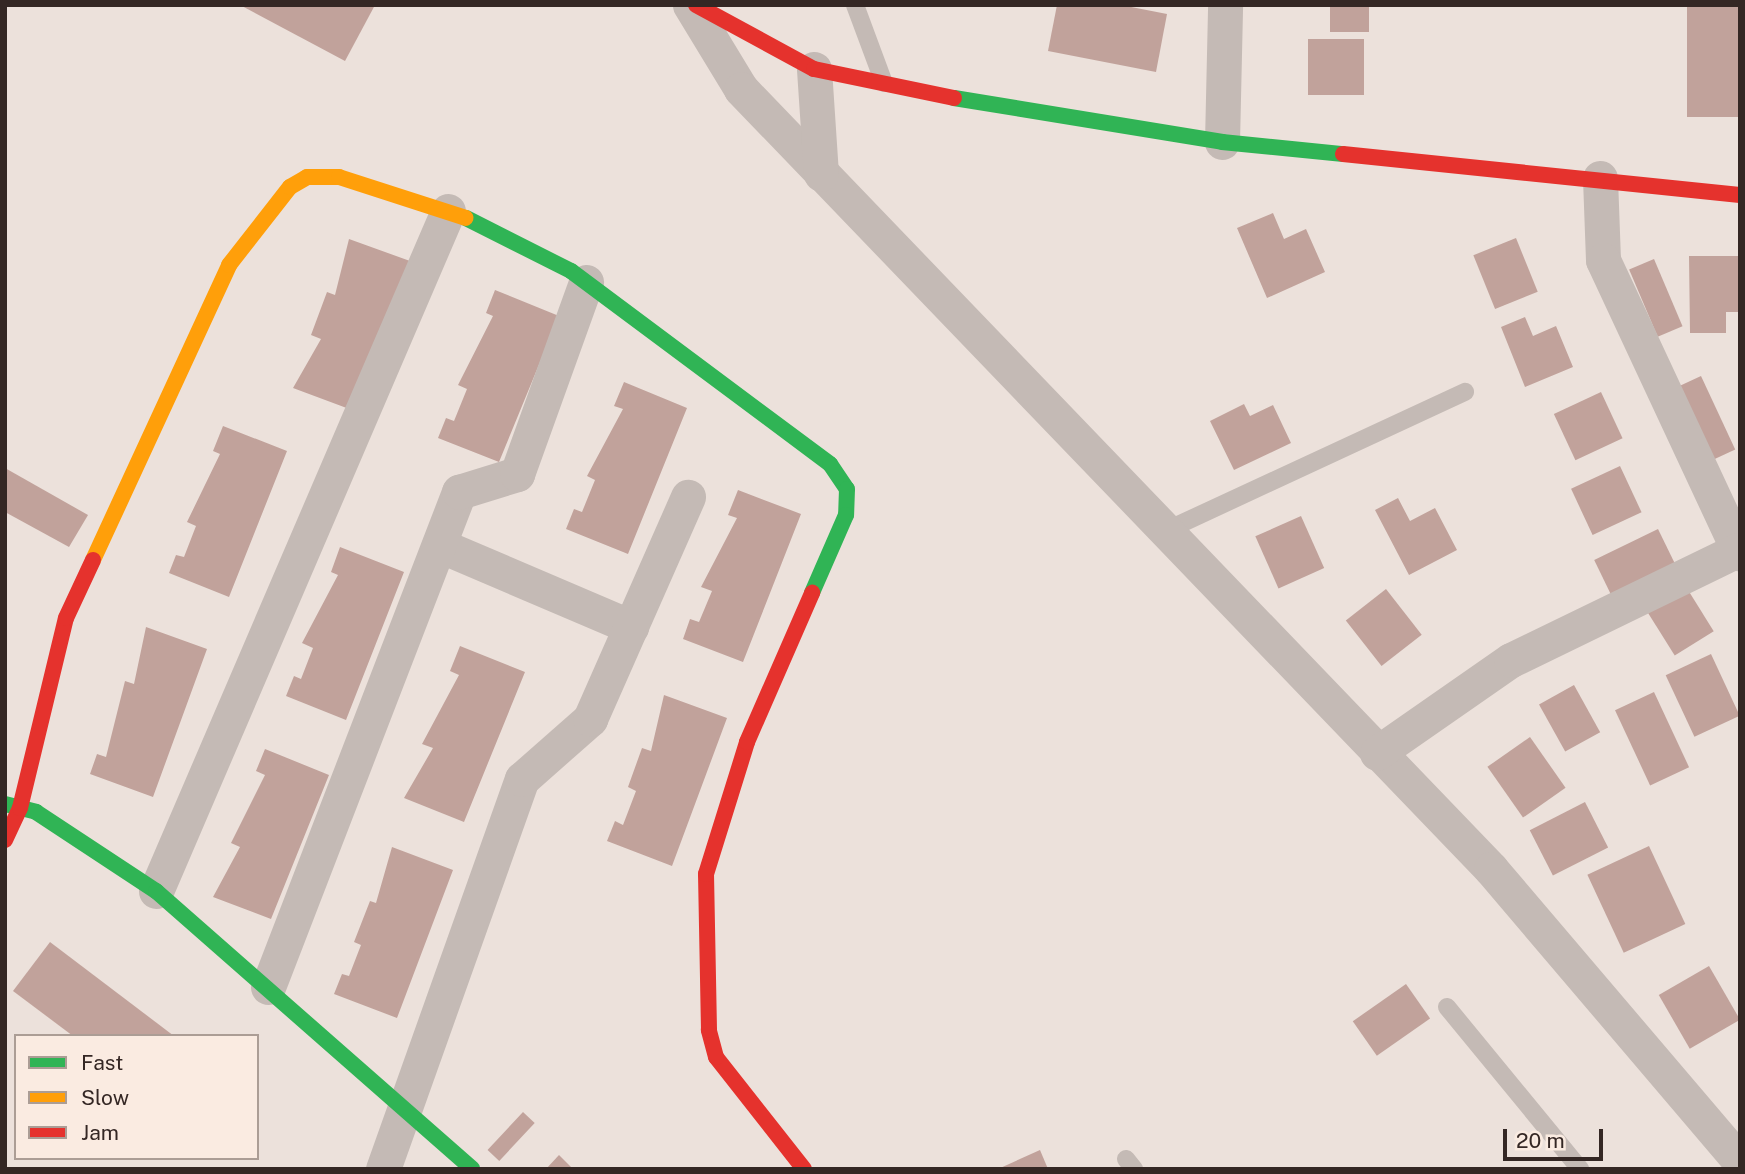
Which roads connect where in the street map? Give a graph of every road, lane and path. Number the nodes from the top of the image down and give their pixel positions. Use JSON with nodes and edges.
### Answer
{"nodes":[{"id":1,"x":690,"y":5,"type":"edge"},
{"id":2,"x":696,"y":5,"type":"edge"},
{"id":3,"x":855,"y":5,"type":"edge"},
{"id":4,"x":1225,"y":5,"type":"edge"},
{"id":5,"x":814,"y":69,"type":"junction"},
{"id":6,"x":884,"y":83,"type":"junction"},
{"id":7,"x":1222,"y":142,"type":"junction"},
{"id":8,"x":821,"y":174,"type":"junction"},
{"id":9,"x":1600,"y":178,"type":"junction"},
{"id":10,"x":1740,"y":195,"type":"edge"},
{"id":11,"x":448,"y":211,"type":"junction"},
{"id":12,"x":586,"y":282,"type":"junction"},
{"id":13,"x":1465,"y":392,"type":"dead end"},
{"id":14,"x":688,"y":497,"type":"dead end"},
{"id":15,"x":1162,"y":533,"type":"junction"},
{"id":16,"x":439,"y":545,"type":"junction"},
{"id":17,"x":1739,"y":552,"type":"edge"},
{"id":18,"x":631,"y":626,"type":"junction"},
{"id":19,"x":1377,"y":753,"type":"junction"},
{"id":20,"x":13,"y":806,"type":"edge"},
{"id":21,"x":5,"y":840,"type":"edge"},
{"id":22,"x":156,"y":891,"type":"junction"},
{"id":23,"x":268,"y":987,"type":"junction"},
{"id":24,"x":1447,"y":1007,"type":"dead end"},
{"id":25,"x":405,"y":1106,"type":"junction"},
{"id":26,"x":1740,"y":1162,"type":"edge"},
{"id":27,"x":383,"y":1169,"type":"edge"},
{"id":28,"x":472,"y":1169,"type":"edge"},
{"id":29,"x":804,"y":1169,"type":"edge"},
{"id":30,"x":1580,"y":1169,"type":"edge"}],
"edges":[{"from":1,"to":8,"type":"street"},
{"from":2,"to":5,"type":"street"},
{"from":3,"to":6,"type":"lane"},
{"from":4,"to":7,"type":"street"},
{"from":5,"to":6,"type":"street"},
{"from":5,"to":8,"type":"street"},
{"from":6,"to":7,"type":"street"},
{"from":7,"to":9,"type":"street"},
{"from":8,"to":15,"type":"street"},
{"from":9,"to":10,"type":"street"},
{"from":9,"to":17,"type":"street"},
{"from":11,"to":12,"type":"street"},
{"from":11,"to":20,"type":"street"},
{"from":11,"to":22,"type":"street"},
{"from":12,"to":16,"type":"street"},
{"from":12,"to":29,"type":"street"},
{"from":13,"to":15,"type":"lane"},
{"from":14,"to":18,"type":"street"},
{"from":15,"to":19,"type":"street"},
{"from":16,"to":18,"type":"street"},
{"from":16,"to":23,"type":"street"},
{"from":17,"to":19,"type":"street"},
{"from":18,"to":25,"type":"street"},
{"from":19,"to":26,"type":"street"},
{"from":20,"to":21,"type":"street"},
{"from":20,"to":22,"type":"street"},
{"from":22,"to":23,"type":"street"},
{"from":23,"to":25,"type":"street"},
{"from":24,"to":30,"type":"lane"},
{"from":25,"to":27,"type":"street"},
{"from":25,"to":28,"type":"street"}]}
